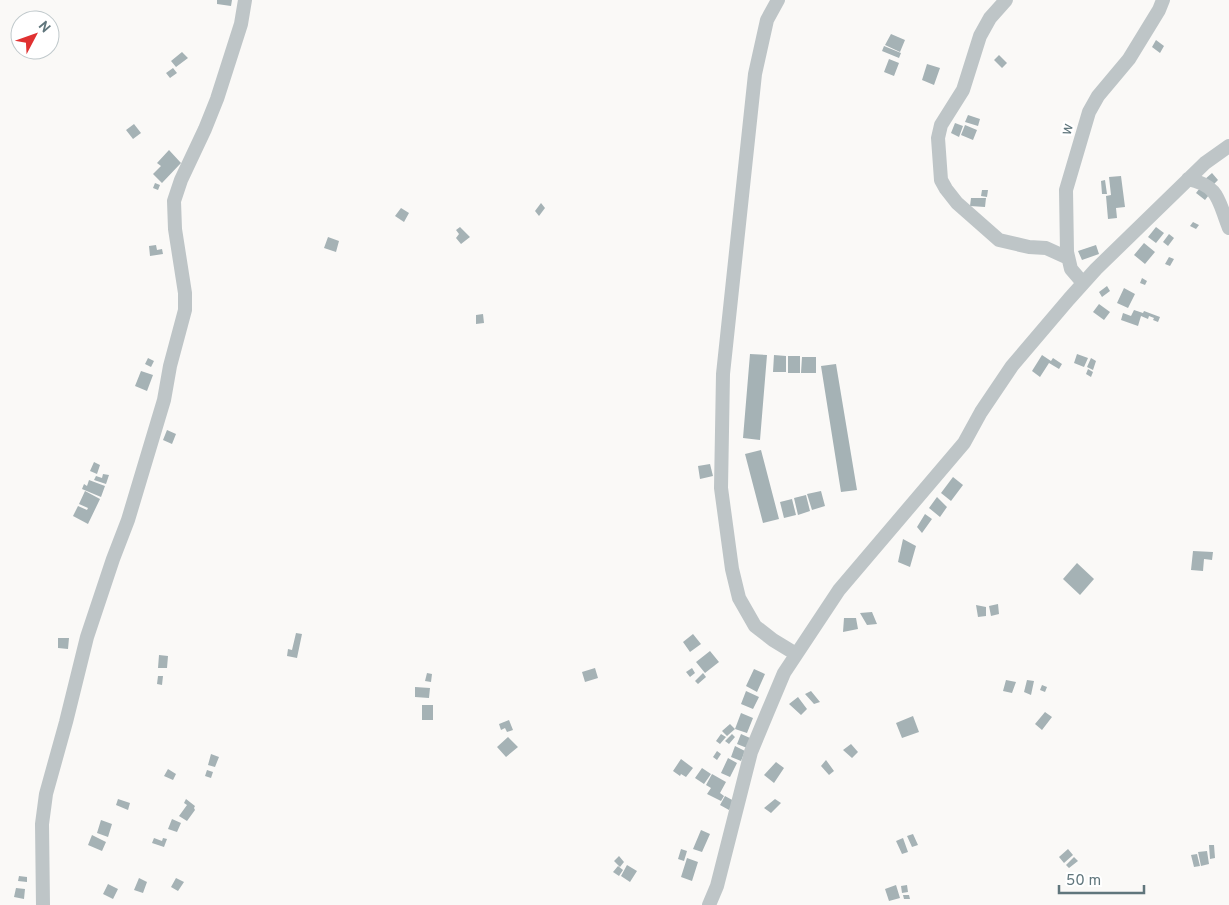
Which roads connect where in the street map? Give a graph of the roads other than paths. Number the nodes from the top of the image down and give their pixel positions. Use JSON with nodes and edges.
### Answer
{"nodes":[{"id":1,"x":245,"y":0,"type":"edge"},
{"id":2,"x":778,"y":0,"type":"edge"},
{"id":3,"x":1006,"y":0,"type":"edge"},
{"id":4,"x":1163,"y":0,"type":"edge"},
{"id":5,"x":1229,"y":146,"type":"edge"},
{"id":6,"x":1188,"y":179,"type":"junction"},
{"id":7,"x":1229,"y":228,"type":"edge"},
{"id":8,"x":1068,"y":258,"type":"junction"},
{"id":9,"x":1083,"y":284,"type":"junction"},
{"id":10,"x":796,"y":654,"type":"junction"},
{"id":11,"x":44,"y":905,"type":"edge"},
{"id":12,"x":709,"y":905,"type":"edge"}],
"edges":[{"from":1,"to":11,"type":"street"},
{"from":2,"to":10,"type":"street"},
{"from":3,"to":8,"type":"street"},
{"from":4,"to":8,"type":"street","name":"w"},
{"from":5,"to":6,"type":"street"},
{"from":6,"to":7,"type":"street"},
{"from":6,"to":9,"type":"street"},
{"from":8,"to":9,"type":"street","name":"w"},
{"from":9,"to":10,"type":"street"},
{"from":10,"to":12,"type":"street"}]}
